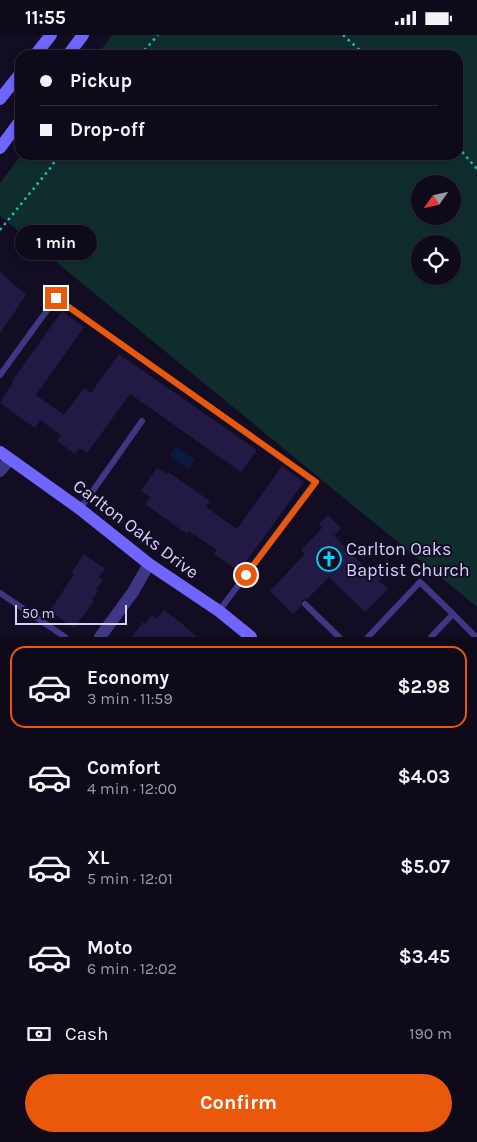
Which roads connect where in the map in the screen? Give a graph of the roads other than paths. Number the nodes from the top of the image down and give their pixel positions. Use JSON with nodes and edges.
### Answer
{"nodes":[{"id":1,"x":51,"y":35,"type":"edge"},
{"id":2,"x":83,"y":35,"type":"edge"},
{"id":3,"x":39,"y":50,"type":"edge"},
{"id":4,"x":72,"y":50,"type":"edge"},
{"id":5,"x":15,"y":80,"type":"edge"},
{"id":6,"x":0,"y":99,"type":"edge"},
{"id":7,"x":15,"y":128,"type":"edge"},
{"id":8,"x":0,"y":148,"type":"edge"},
{"id":9,"x":0,"y":375,"type":"edge"},
{"id":10,"x":142,"y":421,"type":"dead end"},
{"id":11,"x":5,"y":455,"type":"edge"},
{"id":12,"x":0,"y":471,"type":"edge"},
{"id":13,"x":80,"y":509,"type":"junction"},
{"id":14,"x":149,"y":564,"type":"junction"},
{"id":15,"x":0,"y":593,"type":"edge"},
{"id":16,"x":305,"y":604,"type":"dead end"},
{"id":17,"x":218,"y":611,"type":"junction"},
{"id":18,"x":453,"y":614,"type":"junction"},
{"id":19,"x":65,"y":637,"type":"edge"},
{"id":20,"x":100,"y":637,"type":"edge"},
{"id":21,"x":251,"y":637,"type":"edge"},
{"id":22,"x":339,"y":637,"type":"edge"},
{"id":23,"x":368,"y":637,"type":"edge"},
{"id":24,"x":431,"y":637,"type":"edge"},
{"id":25,"x":476,"y":637,"type":"edge"}],
"edges":[{"from":1,"to":3,"type":"main road"},
{"from":2,"to":4,"type":"main road"},
{"from":5,"to":6,"type":"main road"},
{"from":7,"to":8,"type":"main road"},
{"from":9,"to":17,"type":"lane"},
{"from":10,"to":13,"type":"lane"},
{"from":11,"to":12,"type":"street"},
{"from":11,"to":13,"type":"main road","name":"Carlton Oaks Drive"},
{"from":13,"to":14,"type":"main road","name":"Carlton Oaks Drive"},
{"from":14,"to":17,"type":"main road","name":"Carlton Oaks Drive"},
{"from":14,"to":20,"type":"street"},
{"from":15,"to":19,"type":"lane"},
{"from":16,"to":22,"type":"lane"},
{"from":17,"to":21,"type":"main road","name":"Carlton Oaks Drive"},
{"from":18,"to":23,"type":"lane"},
{"from":18,"to":24,"type":"lane"},
{"from":18,"to":25,"type":"lane"}]}
